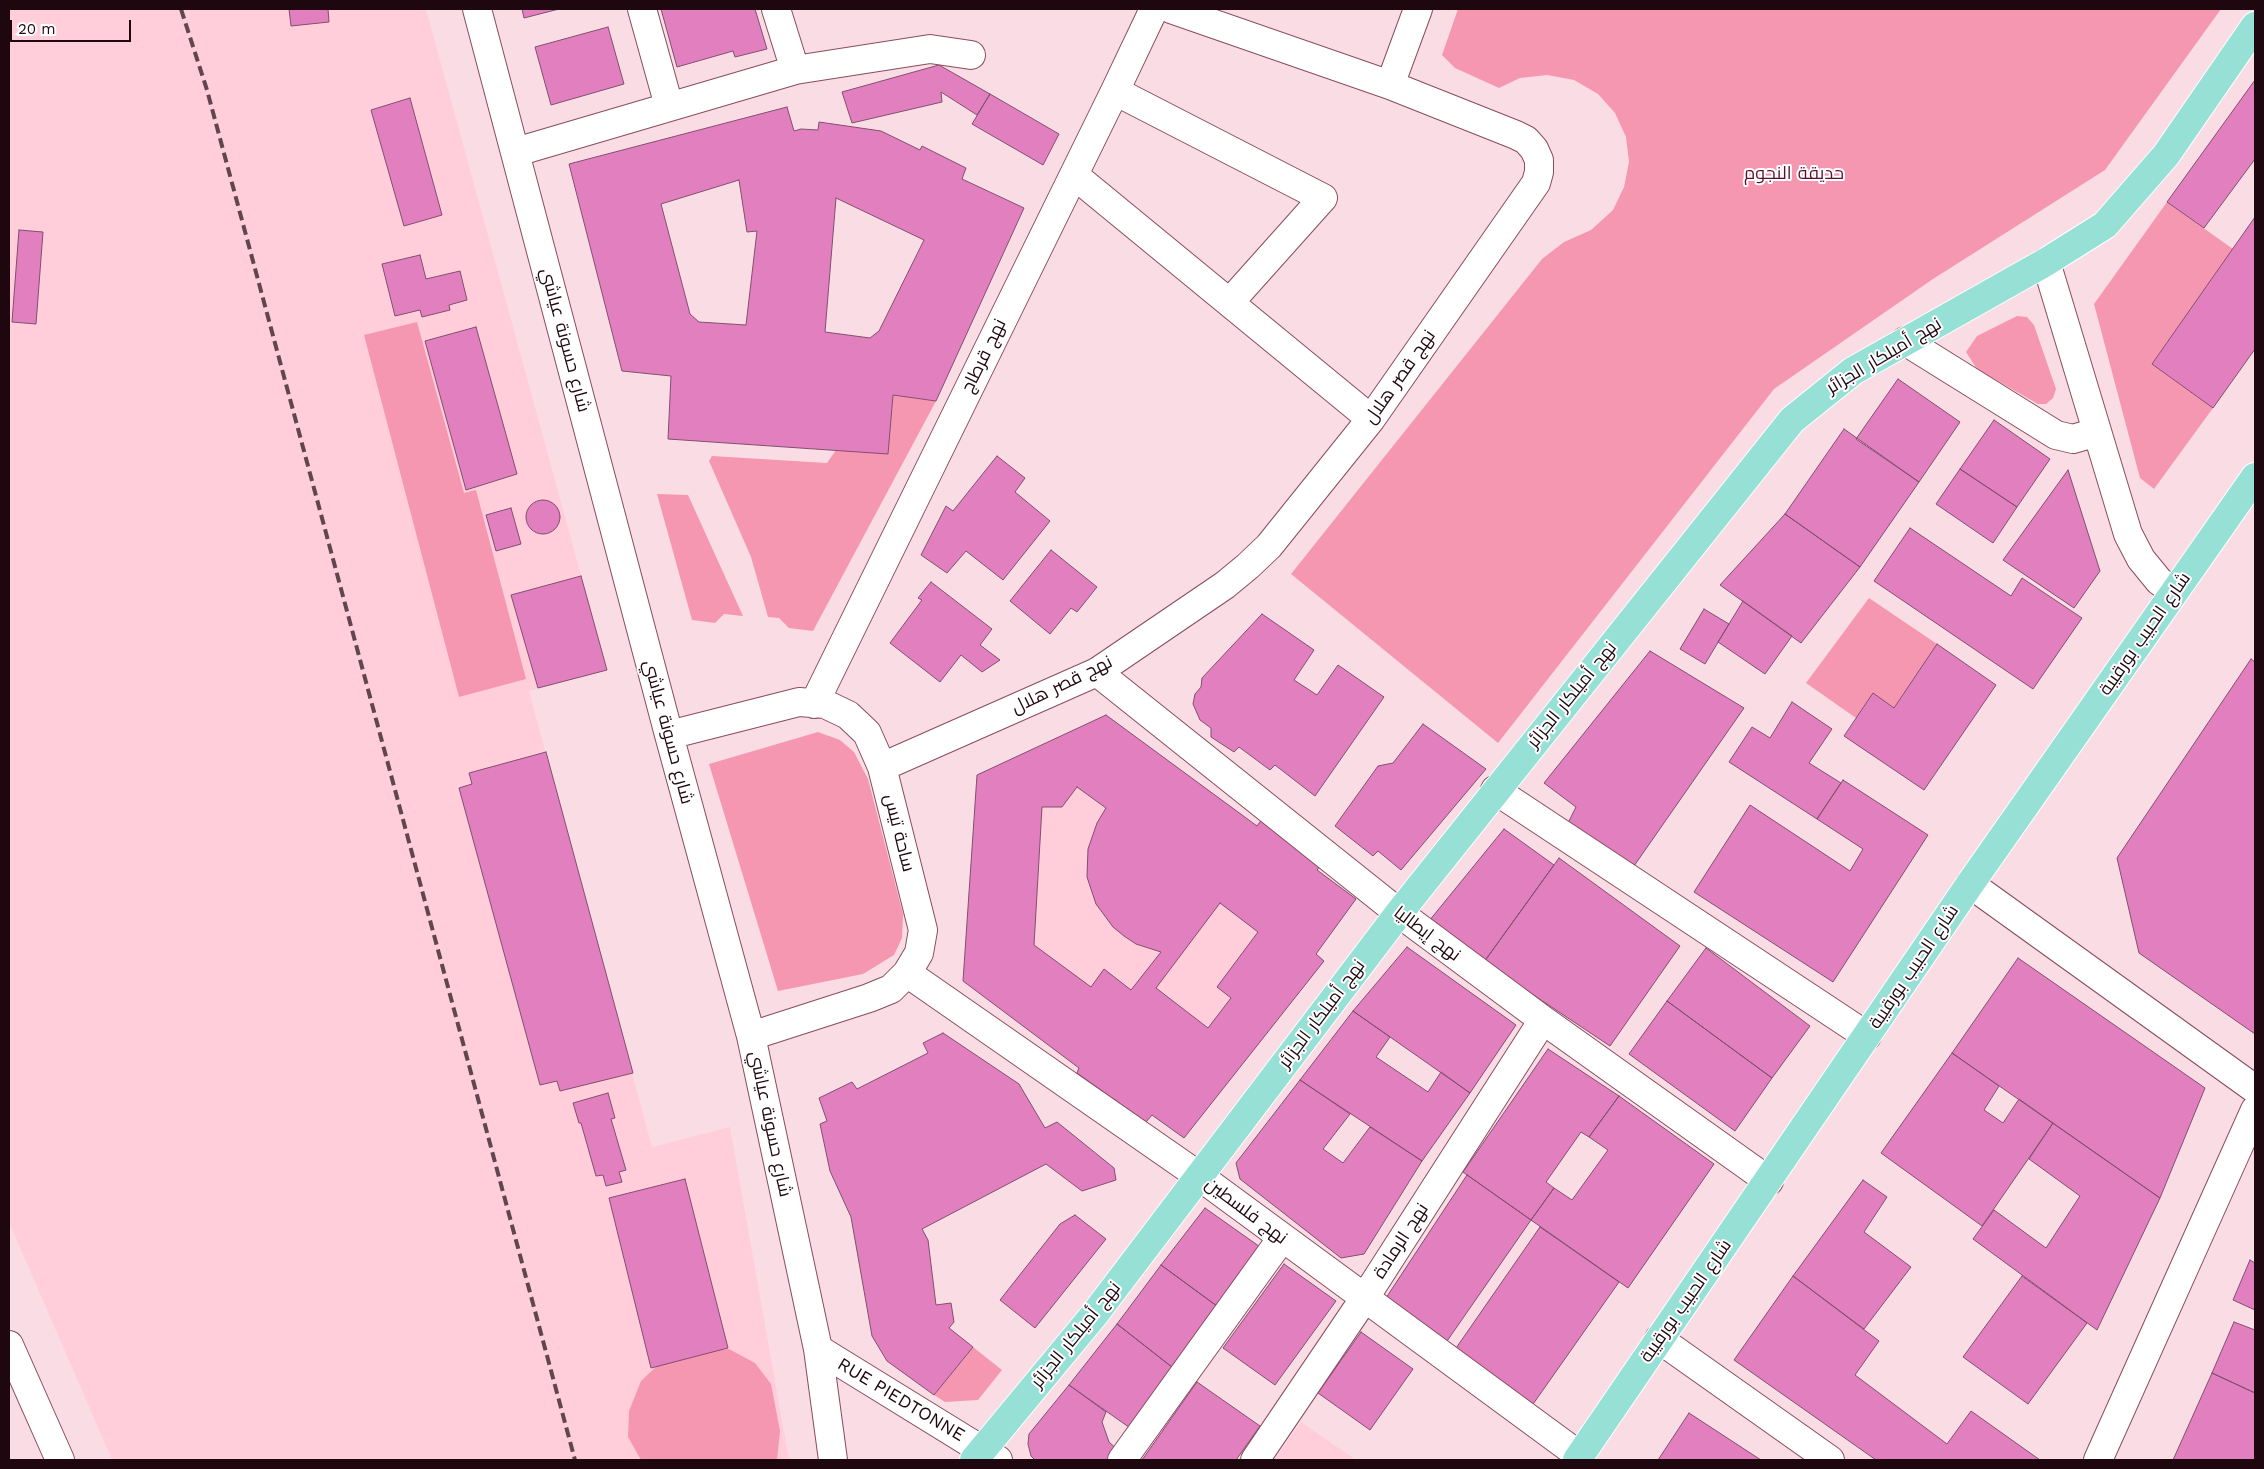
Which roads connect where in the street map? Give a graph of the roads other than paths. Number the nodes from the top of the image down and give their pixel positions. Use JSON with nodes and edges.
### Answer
{"nodes":[{"id":1,"x":477,"y":9,"type":"edge"},
{"id":2,"x":642,"y":9,"type":"edge"},
{"id":3,"x":776,"y":9,"type":"edge"},
{"id":4,"x":1154,"y":9,"type":"edge"},
{"id":5,"x":1171,"y":9,"type":"edge"},
{"id":6,"x":1418,"y":9,"type":"edge"},
{"id":7,"x":2255,"y":26,"type":"edge"},
{"id":8,"x":971,"y":55,"type":"dead end"},
{"id":9,"x":795,"y":70,"type":"junction"},
{"id":10,"x":1390,"y":85,"type":"junction"},
{"id":11,"x":1115,"y":91,"type":"junction"},
{"id":12,"x":669,"y":106,"type":"junction"},
{"id":13,"x":516,"y":152,"type":"junction"},
{"id":14,"x":1074,"y":175,"type":"junction"},
{"id":15,"x":2046,"y":262,"type":"junction"},
{"id":16,"x":1230,"y":302,"type":"junction"},
{"id":17,"x":1905,"y":341,"type":"junction"},
{"id":18,"x":1371,"y":419,"type":"junction"},
{"id":19,"x":2097,"y":432,"type":"junction"},
{"id":20,"x":2255,"y":476,"type":"edge"},
{"id":21,"x":2174,"y":592,"type":"junction"},
{"id":22,"x":1097,"y":672,"type":"junction"},
{"id":23,"x":814,"y":704,"type":"junction"},
{"id":24,"x":669,"y":735,"type":"junction"},
{"id":25,"x":882,"y":768,"type":"junction"},
{"id":26,"x":1495,"y":790,"type":"junction"},
{"id":27,"x":1970,"y":884,"type":"junction"},
{"id":28,"x":1399,"y":913,"type":"junction"},
{"id":29,"x":907,"y":973,"type":"junction"},
{"id":30,"x":1544,"y":1020,"type":"junction"},
{"id":31,"x":752,"y":1036,"type":"junction"},
{"id":32,"x":1867,"y":1036,"type":"junction"},
{"id":33,"x":2255,"y":1089,"type":"edge"},
{"id":34,"x":2255,"y":1110,"type":"edge"},
{"id":35,"x":1199,"y":1176,"type":"junction"},
{"id":36,"x":1769,"y":1181,"type":"junction"},
{"id":37,"x":1282,"y":1238,"type":"junction"},
{"id":38,"x":1364,"y":1298,"type":"junction"},
{"id":39,"x":1659,"y":1339,"type":"junction"},
{"id":40,"x":9,"y":1345,"type":"edge"},
{"id":41,"x":818,"y":1349,"type":"junction"},
{"id":42,"x":985,"y":1457,"type":"edge"},
{"id":43,"x":57,"y":1458,"type":"edge"},
{"id":44,"x":1578,"y":1458,"type":"edge"},
{"id":45,"x":833,"y":1460,"type":"edge"},
{"id":46,"x":1122,"y":1460,"type":"edge"},
{"id":47,"x":1255,"y":1460,"type":"edge"},
{"id":48,"x":1830,"y":1460,"type":"edge"},
{"id":49,"x":2098,"y":1460,"type":"edge"}],
"edges":[{"from":1,"to":13,"type":"street","name":"شارع حسونة عياشي"},
{"from":2,"to":12,"type":"street"},
{"from":3,"to":9,"type":"street"},
{"from":4,"to":11,"type":"street","name":"نهج قرطاج"},
{"from":5,"to":10,"type":"street","name":"نهج قصر هلال"},
{"from":6,"to":10,"type":"street"},
{"from":7,"to":15,"type":"main road","name":"نهج أميلكار الجزائر"},
{"from":8,"to":9,"type":"street"},
{"from":9,"to":12,"type":"street"},
{"from":10,"to":18,"type":"street","name":"نهج قصر هلال"},
{"from":11,"to":14,"type":"street","name":"نهج قرطاج"},
{"from":11,"to":16,"type":"street"},
{"from":12,"to":13,"type":"street"},
{"from":13,"to":24,"type":"street","name":"شارع حسونة عياشي"},
{"from":14,"to":16,"type":"street"},
{"from":14,"to":23,"type":"street","name":"نهج قرطاج"},
{"from":15,"to":17,"type":"main road","name":"نهج أميلكار الجزائر"},
{"from":15,"to":19,"type":"street"},
{"from":16,"to":18,"type":"street"},
{"from":17,"to":19,"type":"street"},
{"from":17,"to":26,"type":"main road","name":"نهج أميلكار الجزائر"},
{"from":18,"to":22,"type":"street","name":"نهج قصر هلال"},
{"from":19,"to":21,"type":"street"},
{"from":20,"to":21,"type":"main road","name":"شارع الحبيب بورقيبة"},
{"from":21,"to":27,"type":"main road","name":"شارع الحبيب بورقيبة"},
{"from":22,"to":25,"type":"street","name":"نهج قصر هلال"},
{"from":22,"to":28,"type":"street","name":"نهج إيطاليا"},
{"from":23,"to":24,"type":"street","name":"ساحة تيس"},
{"from":23,"to":25,"type":"street","name":"ساحة تيس"},
{"from":24,"to":31,"type":"street","name":"شارع حسونة عياشي"},
{"from":25,"to":29,"type":"street","name":"ساحة تيس"},
{"from":26,"to":28,"type":"main road","name":"نهج أميلكار الجزائر"},
{"from":26,"to":32,"type":"street"},
{"from":27,"to":32,"type":"main road","name":"شارع الحبيب بورقيبة"},
{"from":27,"to":33,"type":"street"},
{"from":28,"to":30,"type":"street","name":"نهج إيطاليا"},
{"from":28,"to":35,"type":"main road","name":"نهج أميلكار الجزائر"},
{"from":29,"to":31,"type":"street","name":"ساحة تيس"},
{"from":29,"to":35,"type":"street","name":"نهج فلسطين"},
{"from":30,"to":36,"type":"street","name":"نهج إيطاليا"},
{"from":30,"to":38,"type":"street","name":"نهج الرمادة"},
{"from":31,"to":41,"type":"street","name":"شارع حسونة عياشي"},
{"from":32,"to":36,"type":"main road","name":"شارع الحبيب بورقيبة"},
{"from":34,"to":49,"type":"street"},
{"from":35,"to":37,"type":"street","name":"نهج فلسطين"},
{"from":35,"to":42,"type":"main road","name":"نهج أميلكار الجزائر"},
{"from":36,"to":39,"type":"main road","name":"شارع الحبيب بورقيبة"},
{"from":37,"to":38,"type":"street","name":"نهج فلسطين"},
{"from":37,"to":46,"type":"street"},
{"from":38,"to":44,"type":"street","name":"نهج فلسطين"},
{"from":38,"to":47,"type":"street","name":"نهج الرمادة"},
{"from":39,"to":44,"type":"main road","name":"شارع الحبيب بورقيبة"},
{"from":39,"to":48,"type":"street"},
{"from":40,"to":43,"type":"street"},
{"from":41,"to":42,"type":"street","name":"RUE PIEDTONNE"},
{"from":41,"to":45,"type":"street","name":"شارع حسونة عياشي"}]}
